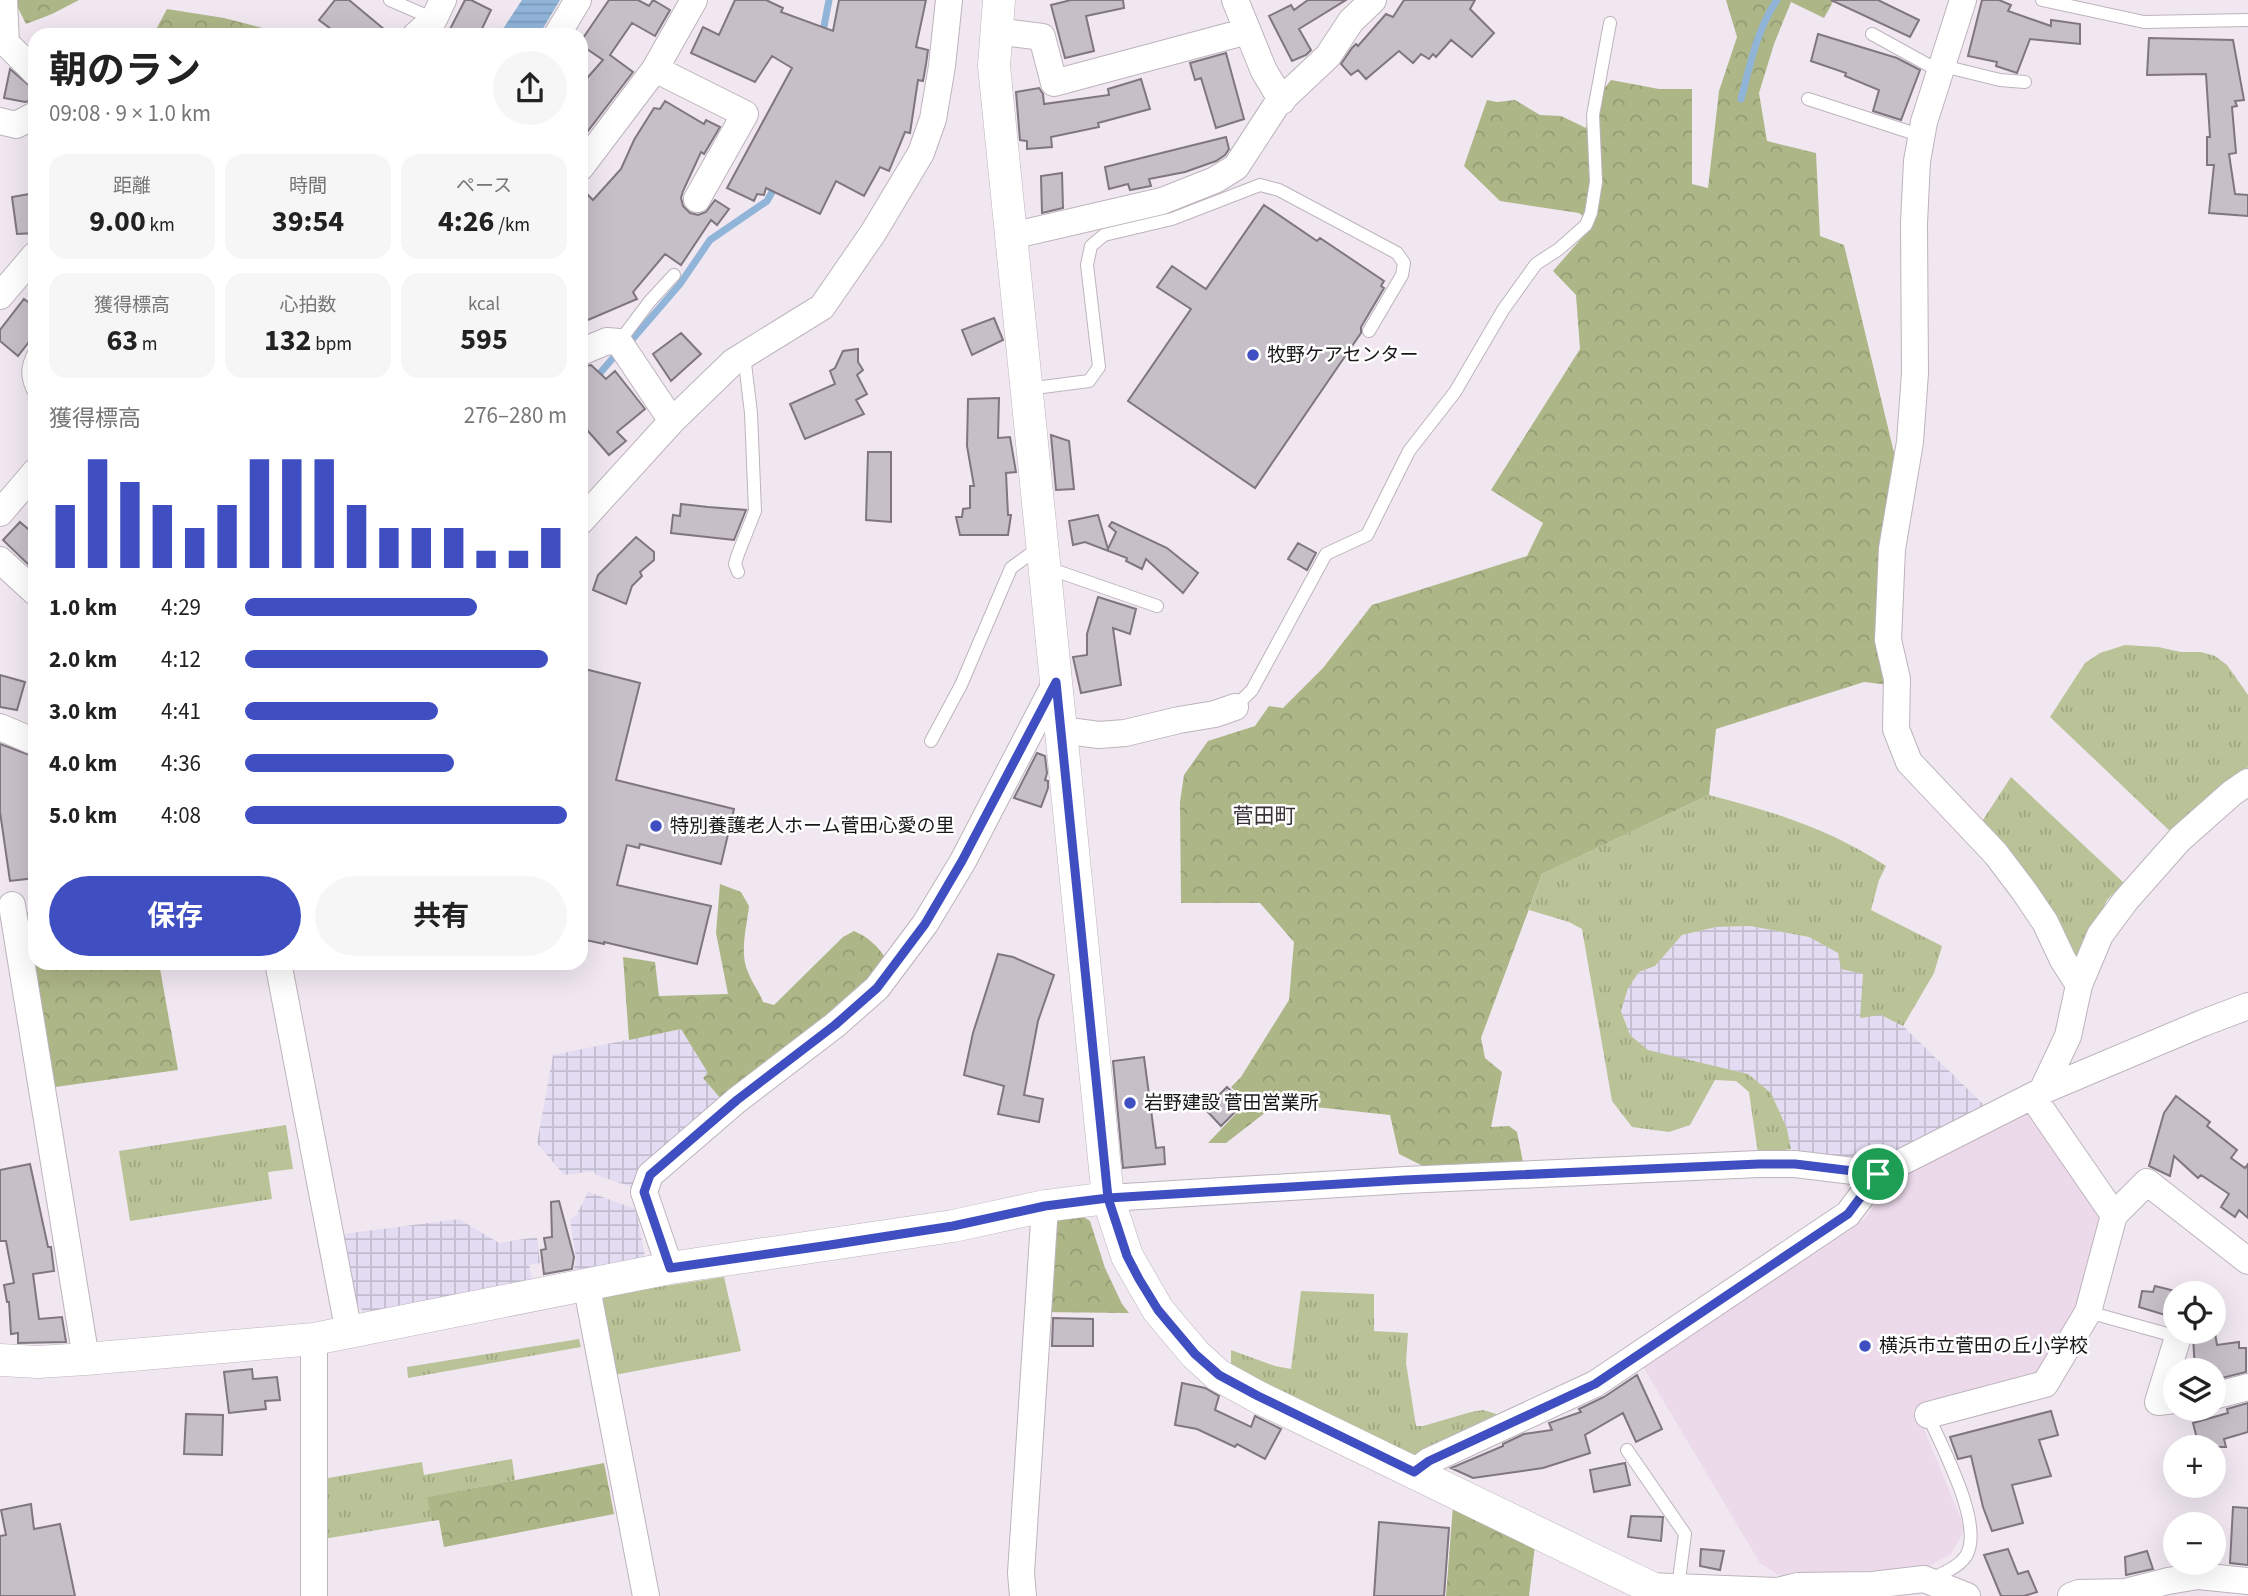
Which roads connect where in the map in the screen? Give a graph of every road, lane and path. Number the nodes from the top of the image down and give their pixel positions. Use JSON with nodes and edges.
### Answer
{"nodes":[{"id":1,"x":4,"y":0,"type":"edge"},
{"id":2,"x":390,"y":0,"type":"edge"},
{"id":3,"x":578,"y":0,"type":"edge"},
{"id":4,"x":694,"y":0,"type":"edge"},
{"id":5,"x":949,"y":0,"type":"edge"},
{"id":6,"x":1235,"y":0,"type":"edge"},
{"id":7,"x":1373,"y":0,"type":"edge"},
{"id":8,"x":1964,"y":0,"type":"edge"},
{"id":9,"x":2042,"y":0,"type":"edge"},
{"id":10,"x":997,"y":15,"type":"edge"},
{"id":11,"x":431,"y":18,"type":"edge"},
{"id":12,"x":2248,"y":20,"type":"edge"},
{"id":13,"x":1610,"y":23,"type":"dead end"},
{"id":14,"x":561,"y":28,"type":"edge"},
{"id":15,"x":1248,"y":31,"type":"junction"},
{"id":16,"x":1872,"y":34,"type":"dead end"},
{"id":17,"x":3,"y":43,"type":"edge"},
{"id":18,"x":28,"y":66,"type":"edge"},
{"id":19,"x":655,"y":69,"type":"junction"},
{"id":20,"x":1942,"y":69,"type":"junction"},
{"id":21,"x":2025,"y":82,"type":"dead end"},
{"id":22,"x":1808,"y":99,"type":"dead end"},
{"id":23,"x":1282,"y":100,"type":"junction"},
{"id":24,"x":28,"y":119,"type":"edge"},
{"id":25,"x":0,"y":121,"type":"edge"},
{"id":26,"x":1922,"y":136,"type":"junction"},
{"id":27,"x":588,"y":158,"type":"edge"},
{"id":28,"x":697,"y":200,"type":"dead end"},
{"id":29,"x":1011,"y":236,"type":"junction"},
{"id":30,"x":28,"y":264,"type":"edge"},
{"id":31,"x":674,"y":275,"type":"dead end"},
{"id":32,"x":0,"y":296,"type":"edge"},
{"id":33,"x":1369,"y":331,"type":"dead end"},
{"id":34,"x":619,"y":342,"type":"junction"},
{"id":35,"x":588,"y":349,"type":"edge"},
{"id":36,"x":744,"y":355,"type":"junction"},
{"id":37,"x":1026,"y":389,"type":"junction"},
{"id":38,"x":672,"y":421,"type":"junction"},
{"id":39,"x":28,"y":480,"type":"edge"},
{"id":40,"x":0,"y":513,"type":"edge"},
{"id":41,"x":588,"y":513,"type":"edge"},
{"id":42,"x":1042,"y":556,"type":"junction"},
{"id":43,"x":0,"y":560,"type":"edge"},
{"id":44,"x":738,"y":572,"type":"dead end"},
{"id":45,"x":28,"y":586,"type":"edge"},
{"id":46,"x":1157,"y":606,"type":"dead end"},
{"id":47,"x":1056,"y":682,"type":"junction"},
{"id":48,"x":1235,"y":707,"type":"joint"},
{"id":49,"x":0,"y":727,"type":"edge"},
{"id":50,"x":1061,"y":730,"type":"junction"},
{"id":51,"x":28,"y":739,"type":"edge"},
{"id":52,"x":931,"y":741,"type":"dead end"},
{"id":53,"x":2248,"y":782,"type":"edge"},
{"id":54,"x":16,"y":905,"type":"edge"},
{"id":55,"x":280,"y":970,"type":"edge"},
{"id":56,"x":2078,"y":985,"type":"junction"},
{"id":57,"x":2248,"y":1006,"type":"edge"},
{"id":58,"x":2037,"y":1093,"type":"junction"},
{"id":59,"x":1878,"y":1174,"type":"junction"},
{"id":60,"x":1108,"y":1198,"type":"junction"},
{"id":61,"x":1045,"y":1206,"type":"junction"},
{"id":62,"x":2114,"y":1215,"type":"junction"},
{"id":63,"x":2248,"y":1261,"type":"edge"},
{"id":64,"x":670,"y":1268,"type":"junction"},
{"id":65,"x":586,"y":1283,"type":"junction"},
{"id":66,"x":2088,"y":1312,"type":"junction"},
{"id":67,"x":349,"y":1333,"type":"junction"},
{"id":68,"x":2163,"y":1333,"type":"edge"},
{"id":69,"x":314,"y":1339,"type":"junction"},
{"id":70,"x":86,"y":1359,"type":"junction"},
{"id":71,"x":0,"y":1360,"type":"edge"},
{"id":72,"x":2163,"y":1386,"type":"edge"},
{"id":73,"x":2248,"y":1387,"type":"edge"},
{"id":74,"x":2226,"y":1393,"type":"edge"},
{"id":75,"x":2163,"y":1402,"type":"edge"},
{"id":76,"x":1928,"y":1415,"type":"joint"},
{"id":77,"x":1627,"y":1450,"type":"dead end"},
{"id":78,"x":1414,"y":1472,"type":"junction"},
{"id":79,"x":2248,"y":1581,"type":"edge"},
{"id":80,"x":1926,"y":1585,"type":"edge"},
{"id":81,"x":1664,"y":1590,"type":"edge"},
{"id":82,"x":314,"y":1596,"type":"edge"},
{"id":83,"x":646,"y":1596,"type":"edge"},
{"id":84,"x":1023,"y":1596,"type":"edge"},
{"id":85,"x":1967,"y":1596,"type":"edge"},
{"id":86,"x":2071,"y":1596,"type":"edge"}],
"edges":[{"from":1,"to":17,"type":"street"},
{"from":2,"to":11,"type":"lane"},
{"from":3,"to":14,"type":"street"},
{"from":4,"to":19,"type":"street"},
{"from":5,"to":36,"type":"street"},
{"from":6,"to":15,"type":"street"},
{"from":7,"to":23,"type":"street"},
{"from":8,"to":20,"type":"street"},
{"from":9,"to":12,"type":"lane"},
{"from":10,"to":15,"type":"street"},
{"from":10,"to":29,"type":"street"},
{"from":13,"to":48,"type":"lane"},
{"from":15,"to":23,"type":"street"},
{"from":16,"to":20,"type":"lane"},
{"from":17,"to":18,"type":"street"},
{"from":19,"to":27,"type":"street"},
{"from":19,"to":28,"type":"street"},
{"from":20,"to":21,"type":"lane"},
{"from":20,"to":26,"type":"street"},
{"from":22,"to":26,"type":"lane"},
{"from":23,"to":29,"type":"street"},
{"from":24,"to":25,"type":"street"},
{"from":26,"to":56,"type":"street"},
{"from":29,"to":37,"type":"street"},
{"from":30,"to":32,"type":"street"},
{"from":31,"to":34,"type":"lane"},
{"from":33,"to":37,"type":"lane"},
{"from":34,"to":35,"type":"street"},
{"from":34,"to":38,"type":"street"},
{"from":36,"to":38,"type":"street"},
{"from":36,"to":44,"type":"lane"},
{"from":37,"to":42,"type":"street"},
{"from":38,"to":41,"type":"street"},
{"from":39,"to":40,"type":"street"},
{"from":42,"to":46,"type":"lane"},
{"from":42,"to":47,"type":"street"},
{"from":42,"to":52,"type":"lane"},
{"from":43,"to":45,"type":"street"},
{"from":47,"to":50,"type":"street"},
{"from":47,"to":64,"type":"street"},
{"from":48,"to":50,"type":"street"},
{"from":49,"to":51,"type":"street"},
{"from":50,"to":60,"type":"street"},
{"from":53,"to":56,"type":"street"},
{"from":54,"to":70,"type":"street"},
{"from":55,"to":67,"type":"street"},
{"from":56,"to":58,"type":"street"},
{"from":57,"to":58,"type":"street"},
{"from":58,"to":59,"type":"street"},
{"from":58,"to":62,"type":"street"},
{"from":59,"to":60,"type":"street"},
{"from":59,"to":78,"type":"street"},
{"from":60,"to":61,"type":"street"},
{"from":60,"to":78,"type":"street"},
{"from":61,"to":64,"type":"street"},
{"from":61,"to":84,"type":"street"},
{"from":62,"to":63,"type":"street"},
{"from":62,"to":66,"type":"street"},
{"from":64,"to":65,"type":"street"},
{"from":65,"to":67,"type":"street"},
{"from":65,"to":83,"type":"street"},
{"from":66,"to":68,"type":"lane"},
{"from":66,"to":76,"type":"street"},
{"from":67,"to":69,"type":"street"},
{"from":69,"to":70,"type":"street"},
{"from":69,"to":82,"type":"street"},
{"from":70,"to":71,"type":"street"},
{"from":72,"to":75,"type":"street"},
{"from":73,"to":74,"type":"street"},
{"from":76,"to":80,"type":"lane"},
{"from":77,"to":81,"type":"lane"},
{"from":78,"to":81,"type":"street"},
{"from":79,"to":86,"type":"street"},
{"from":80,"to":81,"type":"street"},
{"from":80,"to":85,"type":"street"}]}
